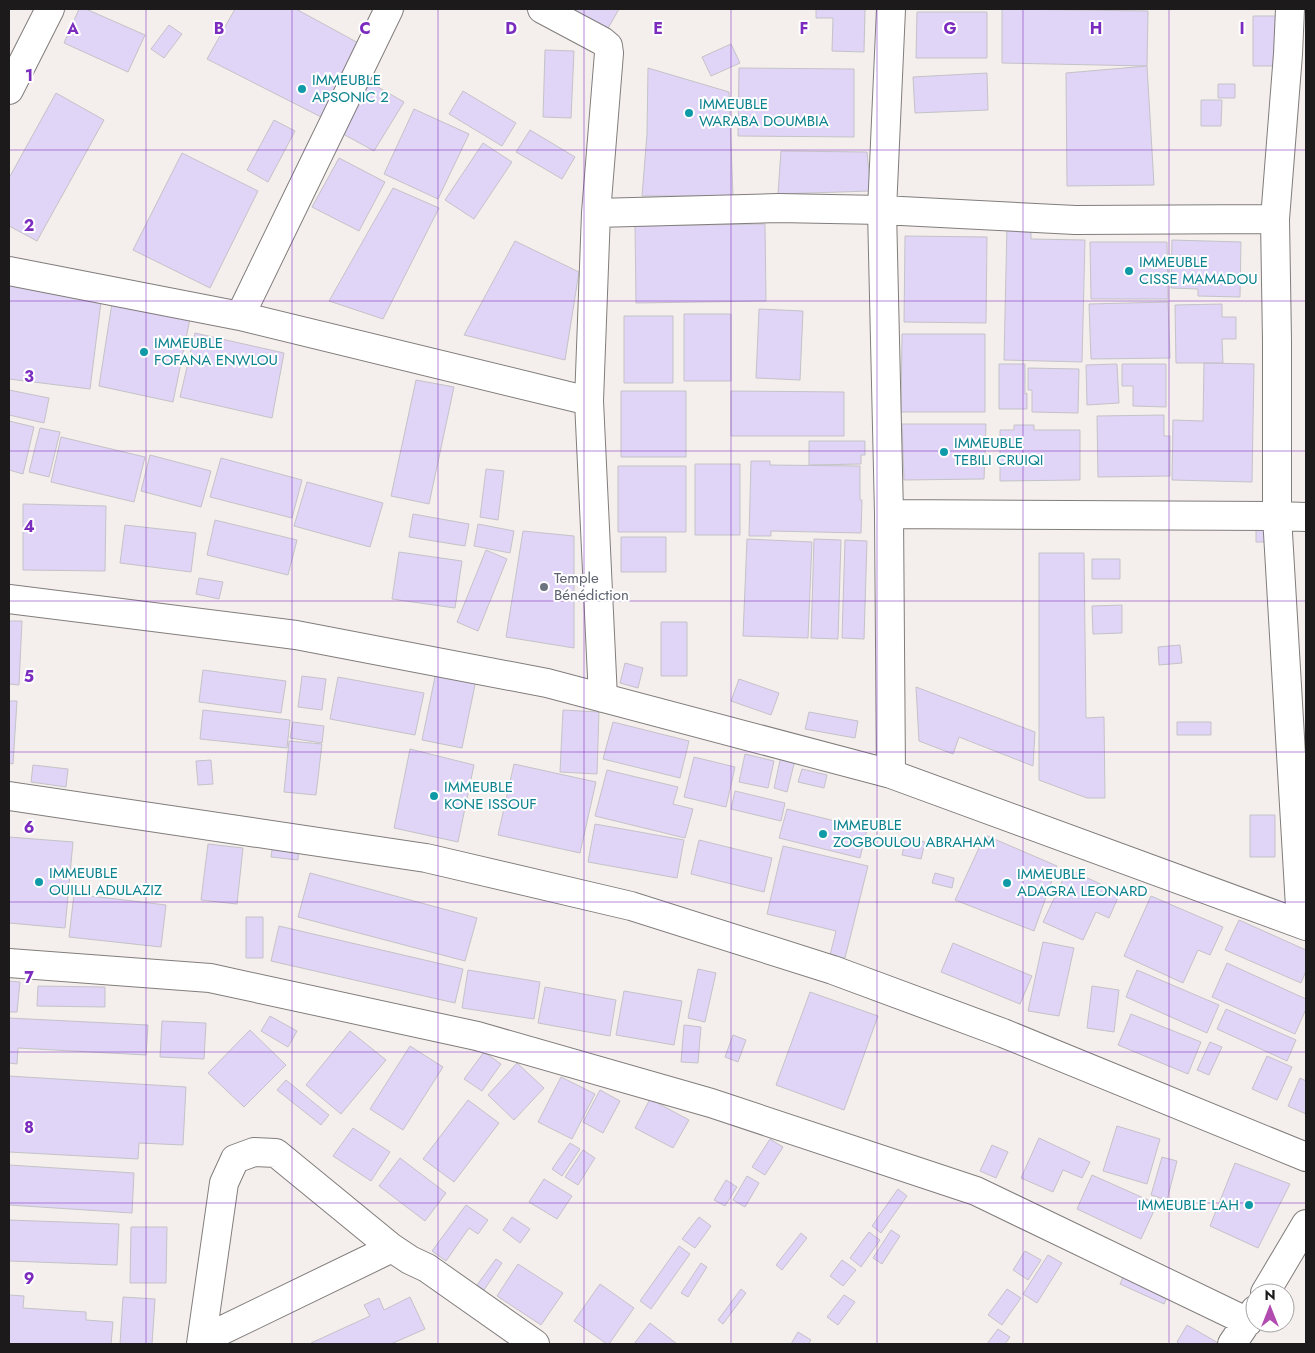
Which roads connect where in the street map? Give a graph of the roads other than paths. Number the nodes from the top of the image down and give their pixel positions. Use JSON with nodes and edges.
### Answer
{"nodes":[{"id":1,"x":50,"y":9,"type":"edge"},
{"id":2,"x":389,"y":9,"type":"edge"},
{"id":3,"x":542,"y":9,"type":"edge"},
{"id":4,"x":891,"y":9,"type":"edge"},
{"id":5,"x":1290,"y":9,"type":"edge"},
{"id":6,"x":1297,"y":54,"type":"edge"},
{"id":7,"x":9,"y":90,"type":"edge"},
{"id":8,"x":882,"y":210,"type":"junction"},
{"id":9,"x":596,"y":212,"type":"junction"},
{"id":10,"x":1274,"y":219,"type":"junction"},
{"id":11,"x":9,"y":271,"type":"edge"},
{"id":12,"x":240,"y":316,"type":"junction"},
{"id":13,"x":589,"y":401,"type":"junction"},
{"id":14,"x":889,"y":514,"type":"junction"},
{"id":15,"x":1277,"y":516,"type":"junction"},
{"id":16,"x":1306,"y":517,"type":"edge"},
{"id":17,"x":9,"y":599,"type":"edge"},
{"id":18,"x":603,"y":698,"type":"junction"},
{"id":19,"x":891,"y":774,"type":"junction"},
{"id":20,"x":9,"y":796,"type":"edge"},
{"id":21,"x":1304,"y":925,"type":"edge"},
{"id":22,"x":9,"y":963,"type":"edge"},
{"id":23,"x":1306,"y":1157,"type":"edge"},
{"id":24,"x":1306,"y":1224,"type":"edge"},
{"id":25,"x":392,"y":1248,"type":"junction"},
{"id":26,"x":1271,"y":1283,"type":"edge"},
{"id":27,"x":1245,"y":1313,"type":"edge"},
{"id":28,"x":1245,"y":1325,"type":"edge"},
{"id":29,"x":202,"y":1342,"type":"edge"},
{"id":30,"x":535,"y":1344,"type":"edge"},
{"id":31,"x":1232,"y":1344,"type":"edge"}],
"edges":[{"from":1,"to":7,"type":"street"},
{"from":2,"to":12,"type":"street"},
{"from":3,"to":9,"type":"street"},
{"from":4,"to":8,"type":"street"},
{"from":5,"to":6,"type":"street"},
{"from":6,"to":10,"type":"street"},
{"from":8,"to":9,"type":"street"},
{"from":8,"to":10,"type":"street"},
{"from":8,"to":14,"type":"street"},
{"from":9,"to":13,"type":"street"},
{"from":10,"to":15,"type":"street"},
{"from":11,"to":12,"type":"street"},
{"from":12,"to":13,"type":"street"},
{"from":13,"to":18,"type":"street"},
{"from":14,"to":15,"type":"street"},
{"from":14,"to":19,"type":"street"},
{"from":15,"to":16,"type":"street"},
{"from":15,"to":21,"type":"street"},
{"from":17,"to":18,"type":"street"},
{"from":18,"to":19,"type":"street"},
{"from":19,"to":21,"type":"street"},
{"from":20,"to":23,"type":"street"},
{"from":22,"to":27,"type":"street"},
{"from":24,"to":26,"type":"street"},
{"from":25,"to":29,"type":"street"},
{"from":25,"to":29,"type":"street"},
{"from":25,"to":30,"type":"street"},
{"from":28,"to":31,"type":"street"}]}
